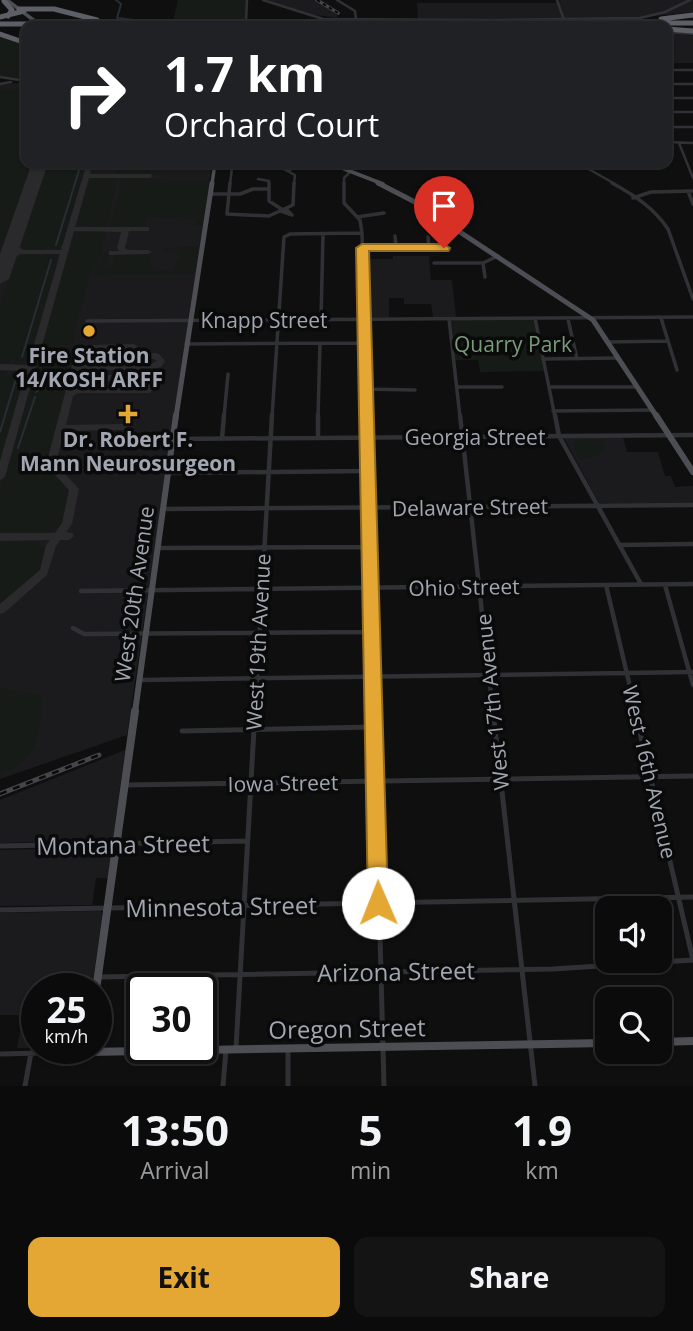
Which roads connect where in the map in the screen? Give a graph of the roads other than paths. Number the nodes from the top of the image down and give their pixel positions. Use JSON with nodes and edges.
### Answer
{"nodes":[{"id":1,"x":5,"y":0,"type":"edge"},
{"id":2,"x":247,"y":0,"type":"edge"},
{"id":3,"x":263,"y":0,"type":"edge"},
{"id":4,"x":338,"y":0,"type":"edge"},
{"id":5,"x":557,"y":0,"type":"edge"},
{"id":6,"x":690,"y":0,"type":"edge"},
{"id":7,"x":20,"y":11,"type":"junction"},
{"id":8,"x":693,"y":15,"type":"edge"},
{"id":9,"x":8,"y":16,"type":"junction"},
{"id":10,"x":0,"y":18,"type":"edge"},
{"id":11,"x":356,"y":19,"type":"junction"},
{"id":12,"x":26,"y":21,"type":"edge"},
{"id":13,"x":32,"y":21,"type":"edge"},
{"id":14,"x":100,"y":21,"type":"edge"},
{"id":15,"x":246,"y":21,"type":"edge"},
{"id":16,"x":496,"y":21,"type":"edge"},
{"id":17,"x":566,"y":21,"type":"edge"},
{"id":18,"x":584,"y":21,"type":"edge"},
{"id":19,"x":585,"y":21,"type":"edge"},
{"id":20,"x":21,"y":25,"type":"edge"},
{"id":21,"x":0,"y":26,"type":"edge"},
{"id":22,"x":21,"y":26,"type":"edge"},
{"id":23,"x":672,"y":29,"type":"edge"},
{"id":24,"x":672,"y":29,"type":"edge"},
{"id":25,"x":672,"y":30,"type":"edge"},
{"id":26,"x":693,"y":30,"type":"edge"},
{"id":27,"x":672,"y":31,"type":"edge"},
{"id":28,"x":0,"y":34,"type":"edge"},
{"id":29,"x":21,"y":42,"type":"edge"},
{"id":30,"x":672,"y":70,"type":"edge"},
{"id":31,"x":693,"y":70,"type":"edge"},
{"id":32,"x":1,"y":81,"type":"edge"},
{"id":33,"x":21,"y":81,"type":"edge"},
{"id":34,"x":21,"y":81,"type":"edge"},
{"id":35,"x":672,"y":84,"type":"edge"},
{"id":36,"x":693,"y":84,"type":"edge"},
{"id":37,"x":672,"y":98,"type":"edge"},
{"id":38,"x":693,"y":98,"type":"edge"},
{"id":39,"x":672,"y":112,"type":"edge"},
{"id":40,"x":693,"y":112,"type":"edge"},
{"id":41,"x":672,"y":127,"type":"edge"},
{"id":42,"x":693,"y":127,"type":"edge"},
{"id":43,"x":672,"y":142,"type":"edge"},
{"id":44,"x":679,"y":143,"type":"junction"},
{"id":45,"x":693,"y":143,"type":"edge"},
{"id":46,"x":686,"y":161,"type":"junction"},
{"id":47,"x":693,"y":161,"type":"edge"},
{"id":48,"x":214,"y":168,"type":"edge"},
{"id":49,"x":234,"y":168,"type":"edge"},
{"id":50,"x":281,"y":168,"type":"edge"},
{"id":51,"x":341,"y":168,"type":"edge"},
{"id":52,"x":586,"y":168,"type":"edge"},
{"id":53,"x":351,"y":172,"type":"junction"},
{"id":54,"x":693,"y":178,"type":"edge"},
{"id":55,"x":258,"y":179,"type":"dead end"},
{"id":56,"x":270,"y":189,"type":"junction"},
{"id":57,"x":691,"y":191,"type":"edge"},
{"id":58,"x":210,"y":194,"type":"junction"},
{"id":59,"x":228,"y":195,"type":"junction"},
{"id":60,"x":633,"y":198,"type":"junction"},
{"id":61,"x":693,"y":204,"type":"edge"},
{"id":62,"x":283,"y":210,"type":"junction"},
{"id":63,"x":384,"y":213,"type":"dead end"},
{"id":64,"x":357,"y":217,"type":"junction"},
{"id":65,"x":362,"y":233,"type":"junction"},
{"id":66,"x":323,"y":234,"type":"junction"},
{"id":67,"x":395,"y":236,"type":"dead end"},
{"id":68,"x":428,"y":237,"type":"dead end"},
{"id":69,"x":396,"y":247,"type":"junction"},
{"id":70,"x":429,"y":247,"type":"junction"},
{"id":71,"x":362,"y":248,"type":"junction"},
{"id":72,"x":449,"y":250,"type":"dead end"},
{"id":73,"x":498,"y":256,"type":"junction"},
{"id":74,"x":434,"y":263,"type":"dead end"},
{"id":75,"x":483,"y":263,"type":"junction"},
{"id":76,"x":485,"y":277,"type":"dead end"},
{"id":77,"x":693,"y":299,"type":"edge"},
{"id":78,"x":693,"y":317,"type":"edge"},
{"id":79,"x":535,"y":318,"type":"junction"},
{"id":80,"x":568,"y":318,"type":"junction"},
{"id":81,"x":591,"y":318,"type":"junction"},
{"id":82,"x":660,"y":318,"type":"junction"},
{"id":83,"x":363,"y":319,"type":"junction"},
{"id":84,"x":449,"y":319,"type":"junction"},
{"id":85,"x":190,"y":320,"type":"junction"},
{"id":86,"x":277,"y":320,"type":"junction"},
{"id":87,"x":321,"y":320,"type":"junction"},
{"id":88,"x":86,"y":321,"type":"dead end"},
{"id":89,"x":668,"y":341,"type":"junction"},
{"id":90,"x":608,"y":342,"type":"junction"},
{"id":91,"x":276,"y":343,"type":"junction"},
{"id":92,"x":320,"y":343,"type":"junction"},
{"id":93,"x":364,"y":343,"type":"junction"},
{"id":94,"x":186,"y":344,"type":"junction"},
{"id":95,"x":619,"y":358,"type":"junction"},
{"id":96,"x":543,"y":359,"type":"junction"},
{"id":97,"x":577,"y":359,"type":"junction"},
{"id":98,"x":677,"y":370,"type":"dead end"},
{"id":99,"x":229,"y":374,"type":"dead end"},
{"id":100,"x":457,"y":387,"type":"junction"},
{"id":101,"x":502,"y":387,"type":"dead end"},
{"id":102,"x":548,"y":387,"type":"junction"},
{"id":103,"x":638,"y":387,"type":"junction"},
{"id":104,"x":365,"y":389,"type":"junction"},
{"id":105,"x":415,"y":390,"type":"dead end"},
{"id":106,"x":653,"y":410,"type":"junction"},
{"id":107,"x":554,"y":411,"type":"junction"},
{"id":108,"x":669,"y":435,"type":"junction"},
{"id":109,"x":693,"y":435,"type":"edge"},
{"id":110,"x":559,"y":436,"type":"junction"},
{"id":111,"x":463,"y":437,"type":"junction"},
{"id":112,"x":318,"y":438,"type":"junction"},
{"id":113,"x":366,"y":438,"type":"junction"},
{"id":114,"x":173,"y":439,"type":"junction"},
{"id":115,"x":222,"y":439,"type":"junction"},
{"id":116,"x":270,"y":439,"type":"junction"},
{"id":117,"x":366,"y":471,"type":"junction"},
{"id":118,"x":268,"y":472,"type":"junction"},
{"id":119,"x":693,"y":472,"type":"edge"},
{"id":120,"x":168,"y":473,"type":"junction"},
{"id":121,"x":693,"y":505,"type":"edge"},
{"id":122,"x":597,"y":506,"type":"junction"},
{"id":123,"x":470,"y":507,"type":"junction"},
{"id":124,"x":368,"y":508,"type":"junction"},
{"id":125,"x":163,"y":509,"type":"junction"},
{"id":126,"x":266,"y":509,"type":"junction"},
{"id":127,"x":693,"y":544,"type":"edge"},
{"id":128,"x":620,"y":545,"type":"junction"},
{"id":129,"x":263,"y":547,"type":"junction"},
{"id":130,"x":369,"y":547,"type":"junction"},
{"id":131,"x":158,"y":548,"type":"junction"},
{"id":132,"x":641,"y":584,"type":"junction"},
{"id":133,"x":665,"y":584,"type":"junction"},
{"id":134,"x":693,"y":584,"type":"edge"},
{"id":135,"x":606,"y":585,"type":"junction"},
{"id":136,"x":369,"y":587,"type":"junction"},
{"id":137,"x":479,"y":587,"type":"junction"},
{"id":138,"x":152,"y":589,"type":"junction"},
{"id":139,"x":261,"y":589,"type":"junction"},
{"id":140,"x":81,"y":591,"type":"dead end"},
{"id":141,"x":73,"y":628,"type":"dead end"},
{"id":142,"x":259,"y":632,"type":"junction"},
{"id":143,"x":371,"y":632,"type":"junction"},
{"id":144,"x":146,"y":634,"type":"junction"},
{"id":145,"x":691,"y":672,"type":"edge"},
{"id":146,"x":627,"y":673,"type":"junction"},
{"id":147,"x":489,"y":675,"type":"junction"},
{"id":148,"x":373,"y":677,"type":"junction"},
{"id":149,"x":139,"y":680,"type":"junction"},
{"id":150,"x":256,"y":680,"type":"junction"},
{"id":151,"x":693,"y":685,"type":"edge"},
{"id":152,"x":374,"y":727,"type":"junction"},
{"id":153,"x":253,"y":729,"type":"junction"},
{"id":154,"x":183,"y":730,"type":"dead end"},
{"id":155,"x":693,"y":776,"type":"edge"},
{"id":156,"x":651,"y":777,"type":"junction"},
{"id":157,"x":501,"y":779,"type":"junction"},
{"id":158,"x":376,"y":781,"type":"junction"},
{"id":159,"x":250,"y":783,"type":"junction"},
{"id":160,"x":125,"y":785,"type":"junction"},
{"id":161,"x":246,"y":841,"type":"junction"},
{"id":162,"x":117,"y":844,"type":"junction"},
{"id":163,"x":0,"y":846,"type":"edge"},
{"id":164,"x":693,"y":897,"type":"edge"},
{"id":165,"x":678,"y":898,"type":"junction"},
{"id":166,"x":515,"y":901,"type":"junction"},
{"id":167,"x":378,"y":903,"type":"junction"},
{"id":168,"x":243,"y":905,"type":"junction"},
{"id":169,"x":108,"y":908,"type":"junction"},
{"id":170,"x":0,"y":910,"type":"edge"},
{"id":171,"x":693,"y":960,"type":"edge"},
{"id":172,"x":522,"y":969,"type":"junction"},
{"id":173,"x":381,"y":971,"type":"junction"},
{"id":174,"x":99,"y":973,"type":"edge"},
{"id":175,"x":239,"y":974,"type":"junction"},
{"id":176,"x":112,"y":977,"type":"edge"},
{"id":177,"x":693,"y":1041,"type":"edge"},
{"id":178,"x":672,"y":1042,"type":"edge"},
{"id":179,"x":595,"y":1043,"type":"edge"},
{"id":180,"x":530,"y":1044,"type":"junction"},
{"id":181,"x":383,"y":1046,"type":"junction"},
{"id":182,"x":288,"y":1049,"type":"junction"},
{"id":183,"x":112,"y":1050,"type":"edge"},
{"id":184,"x":231,"y":1050,"type":"junction"},
{"id":185,"x":21,"y":1053,"type":"edge"},
{"id":186,"x":0,"y":1054,"type":"edge"},
{"id":187,"x":29,"y":1064,"type":"edge"},
{"id":188,"x":25,"y":1086,"type":"edge"},
{"id":189,"x":223,"y":1086,"type":"edge"},
{"id":190,"x":288,"y":1086,"type":"edge"},
{"id":191,"x":384,"y":1086,"type":"edge"},
{"id":192,"x":535,"y":1086,"type":"edge"}],
"edges":[{"from":1,"to":7,"type":"main road"},
{"from":1,"to":9,"type":"highway"},
{"from":2,"to":15,"type":"street","bridge":true},
{"from":3,"to":11,"type":"street"},
{"from":4,"to":11,"type":"street"},
{"from":5,"to":17,"type":"street"},
{"from":6,"to":19,"type":"street"},
{"from":7,"to":9,"type":"highway"},
{"from":7,"to":12,"type":"main road"},
{"from":7,"to":13,"type":"main road"},
{"from":7,"to":14,"type":"highway"},
{"from":8,"to":18,"type":"highway"},
{"from":9,"to":10,"type":"highway"},
{"from":11,"to":16,"type":"street"},
{"from":20,"to":21,"type":"highway"},
{"from":21,"to":22,"type":"highway"},
{"from":23,"to":26,"type":"highway"},
{"from":24,"to":26,"type":"highway"},
{"from":25,"to":26,"type":"highway"},
{"from":26,"to":27,"type":"street"},
{"from":28,"to":29,"type":"highway"},
{"from":30,"to":31,"type":"street"},
{"from":32,"to":33,"type":"street"},
{"from":32,"to":34,"type":"street"},
{"from":35,"to":36,"type":"street"},
{"from":37,"to":38,"type":"street"},
{"from":39,"to":40,"type":"street"},
{"from":41,"to":42,"type":"street"},
{"from":43,"to":44,"type":"street"},
{"from":44,"to":45,"type":"street"},
{"from":44,"to":46,"type":"street"},
{"from":46,"to":47,"type":"street"},
{"from":46,"to":54,"type":"street"},
{"from":48,"to":58,"type":"main road","name":"West 20th Avenue"},
{"from":49,"to":59,"type":"street"},
{"from":50,"to":62,"type":"street"},
{"from":51,"to":53,"type":"main road"},
{"from":52,"to":60,"type":"street"},
{"from":53,"to":64,"type":"street"},
{"from":53,"to":73,"type":"main road"},
{"from":55,"to":56,"type":"street"},
{"from":56,"to":59,"type":"street"},
{"from":56,"to":62,"type":"street"},
{"from":57,"to":60,"type":"street"},
{"from":57,"to":61,"type":"street"},
{"from":58,"to":59,"type":"street"},
{"from":58,"to":85,"type":"main road","name":"West 20th Avenue"},
{"from":59,"to":62,"type":"street"},
{"from":60,"to":77,"type":"street"},
{"from":63,"to":64,"type":"street"},
{"from":64,"to":65,"type":"street"},
{"from":65,"to":66,"type":"street"},
{"from":65,"to":71,"type":"street"},
{"from":66,"to":86,"type":"street","name":"West 19th Avenue"},
{"from":66,"to":87,"type":"street"},
{"from":67,"to":69,"type":"street"},
{"from":68,"to":70,"type":"street"},
{"from":69,"to":70,"type":"street"},
{"from":69,"to":71,"type":"street"},
{"from":70,"to":72,"type":"street"},
{"from":71,"to":83,"type":"street"},
{"from":73,"to":75,"type":"street"},
{"from":73,"to":81,"type":"main road"},
{"from":74,"to":75,"type":"street"},
{"from":75,"to":76,"type":"street"},
{"from":78,"to":82,"type":"street","name":"Knapp Street"},
{"from":79,"to":80,"type":"street","name":"Knapp Street"},
{"from":79,"to":84,"type":"street","name":"Knapp Street"},
{"from":79,"to":96,"type":"street"},
{"from":80,"to":81,"type":"street","name":"Knapp Street"},
{"from":80,"to":97,"type":"street"},
{"from":81,"to":82,"type":"street","name":"Knapp Street"},
{"from":81,"to":90,"type":"main road"},
{"from":82,"to":89,"type":"street"},
{"from":83,"to":84,"type":"street","name":"Knapp Street"},
{"from":83,"to":87,"type":"street","name":"Knapp Street"},
{"from":83,"to":93,"type":"street"},
{"from":84,"to":100,"type":"street","name":"West 17th Avenue"},
{"from":85,"to":86,"type":"street","name":"Knapp Street"},
{"from":85,"to":88,"type":"street","name":"Knapp Street"},
{"from":85,"to":94,"type":"main road","name":"West 20th Avenue"},
{"from":86,"to":87,"type":"street","name":"Knapp Street"},
{"from":86,"to":91,"type":"street","name":"West 19th Avenue"},
{"from":89,"to":90,"type":"street"},
{"from":89,"to":98,"type":"street"},
{"from":90,"to":95,"type":"main road"},
{"from":91,"to":92,"type":"street"},
{"from":91,"to":94,"type":"street"},
{"from":91,"to":116,"type":"street","name":"West 19th Avenue"},
{"from":92,"to":93,"type":"street"},
{"from":92,"to":112,"type":"street"},
{"from":93,"to":104,"type":"street"},
{"from":94,"to":114,"type":"main road","name":"West 20th Avenue"},
{"from":95,"to":97,"type":"street"},
{"from":95,"to":103,"type":"main road"},
{"from":96,"to":97,"type":"street"},
{"from":96,"to":102,"type":"street"},
{"from":99,"to":115,"type":"street"},
{"from":100,"to":101,"type":"street"},
{"from":100,"to":111,"type":"street","name":"West 17th Avenue"},
{"from":102,"to":103,"type":"street"},
{"from":102,"to":107,"type":"street"},
{"from":103,"to":106,"type":"main road"},
{"from":104,"to":105,"type":"street"},
{"from":104,"to":113,"type":"street"},
{"from":106,"to":107,"type":"street"},
{"from":106,"to":108,"type":"main road"},
{"from":107,"to":110,"type":"street"},
{"from":108,"to":109,"type":"street","name":"Georgia Street"},
{"from":108,"to":110,"type":"street","name":"Georgia Street"},
{"from":108,"to":119,"type":"main road"},
{"from":110,"to":111,"type":"street","name":"Georgia Street"},
{"from":110,"to":122,"type":"street"},
{"from":111,"to":113,"type":"street","name":"Georgia Street"},
{"from":111,"to":123,"type":"street","name":"West 17th Avenue"},
{"from":112,"to":113,"type":"street","name":"Georgia Street"},
{"from":112,"to":116,"type":"street","name":"Georgia Street"},
{"from":113,"to":117,"type":"street"},
{"from":114,"to":115,"type":"street","name":"Georgia Street"},
{"from":114,"to":120,"type":"main road","name":"West 20th Avenue"},
{"from":115,"to":116,"type":"street","name":"Georgia Street"},
{"from":116,"to":118,"type":"street","name":"West 19th Avenue"},
{"from":117,"to":118,"type":"street"},
{"from":117,"to":124,"type":"street"},
{"from":118,"to":120,"type":"street"},
{"from":118,"to":126,"type":"street","name":"West 19th Avenue"},
{"from":120,"to":125,"type":"main road","name":"West 20th Avenue"},
{"from":121,"to":122,"type":"street","name":"Delaware Street"},
{"from":122,"to":123,"type":"street","name":"Delaware Street"},
{"from":122,"to":128,"type":"street"},
{"from":123,"to":124,"type":"street","name":"Delaware Street"},
{"from":123,"to":137,"type":"street","name":"West 17th Avenue"},
{"from":124,"to":126,"type":"street","name":"Delaware Street"},
{"from":124,"to":130,"type":"street"},
{"from":125,"to":126,"type":"street","name":"Delaware Street"},
{"from":125,"to":131,"type":"main road","name":"West 20th Avenue"},
{"from":126,"to":129,"type":"street","name":"West 19th Avenue"},
{"from":127,"to":128,"type":"street"},
{"from":128,"to":132,"type":"street"},
{"from":129,"to":130,"type":"street"},
{"from":129,"to":131,"type":"street"},
{"from":129,"to":139,"type":"street","name":"West 19th Avenue"},
{"from":130,"to":136,"type":"street"},
{"from":131,"to":138,"type":"main road","name":"West 20th Avenue"},
{"from":132,"to":133,"type":"street","name":"Ohio Street"},
{"from":132,"to":135,"type":"street","name":"Ohio Street"},
{"from":133,"to":134,"type":"street","name":"Ohio Street"},
{"from":133,"to":145,"type":"street"},
{"from":135,"to":137,"type":"street","name":"Ohio Street"},
{"from":135,"to":146,"type":"street","name":"West 16th Avenue"},
{"from":136,"to":137,"type":"street","name":"Ohio Street"},
{"from":136,"to":139,"type":"street","name":"Ohio Street"},
{"from":136,"to":143,"type":"street"},
{"from":137,"to":147,"type":"street","name":"West 17th Avenue"},
{"from":138,"to":139,"type":"street","name":"Ohio Street"},
{"from":138,"to":140,"type":"street","name":"Ohio Street"},
{"from":138,"to":144,"type":"main road","name":"West 20th Avenue"},
{"from":139,"to":142,"type":"street","name":"West 19th Avenue"},
{"from":141,"to":144,"type":"street"},
{"from":142,"to":143,"type":"street"},
{"from":142,"to":144,"type":"street"},
{"from":142,"to":150,"type":"street","name":"West 19th Avenue"},
{"from":143,"to":148,"type":"street"},
{"from":144,"to":149,"type":"main road","name":"West 20th Avenue"},
{"from":145,"to":146,"type":"street"},
{"from":145,"to":151,"type":"street"},
{"from":146,"to":147,"type":"street"},
{"from":146,"to":156,"type":"street","name":"West 16th Avenue"},
{"from":147,"to":148,"type":"street"},
{"from":147,"to":157,"type":"street","name":"West 17th Avenue"},
{"from":148,"to":150,"type":"street"},
{"from":148,"to":152,"type":"street"},
{"from":149,"to":150,"type":"street"},
{"from":149,"to":160,"type":"main road","name":"West 20th Avenue"},
{"from":150,"to":153,"type":"street","name":"West 19th Avenue"},
{"from":152,"to":153,"type":"street"},
{"from":152,"to":158,"type":"street"},
{"from":153,"to":154,"type":"street"},
{"from":153,"to":159,"type":"street","name":"West 19th Avenue"},
{"from":155,"to":156,"type":"street","name":"Iowa Street"},
{"from":156,"to":157,"type":"street","name":"Iowa Street"},
{"from":156,"to":165,"type":"street","name":"West 16th Avenue"},
{"from":157,"to":158,"type":"street","name":"Iowa Street"},
{"from":157,"to":166,"type":"street","name":"West 17th Avenue"},
{"from":158,"to":159,"type":"street","name":"Iowa Street"},
{"from":158,"to":167,"type":"street"},
{"from":159,"to":160,"type":"street","name":"Iowa Street"},
{"from":159,"to":161,"type":"street","name":"West 19th Avenue"},
{"from":160,"to":162,"type":"main road","name":"West 20th Avenue"},
{"from":161,"to":162,"type":"street","name":"Montana Street"},
{"from":161,"to":168,"type":"street","name":"West 19th Avenue"},
{"from":162,"to":163,"type":"street","name":"Montana Street"},
{"from":162,"to":169,"type":"main road","name":"West 20th Avenue"},
{"from":164,"to":165,"type":"street","name":"Minnesota Street"},
{"from":165,"to":166,"type":"street","name":"Minnesota Street"},
{"from":165,"to":171,"type":"street","name":"West 16th Avenue"},
{"from":166,"to":167,"type":"street","name":"Minnesota Street"},
{"from":166,"to":172,"type":"street","name":"West 17th Avenue"},
{"from":167,"to":168,"type":"street","name":"Minnesota Street"},
{"from":167,"to":173,"type":"street"},
{"from":168,"to":169,"type":"street","name":"Minnesota Street"},
{"from":168,"to":175,"type":"street","name":"West 19th Avenue"},
{"from":169,"to":170,"type":"street","name":"Minnesota Street"},
{"from":169,"to":174,"type":"main road","name":"West 20th Avenue"},
{"from":171,"to":172,"type":"street","name":"Arizona Street"},
{"from":172,"to":173,"type":"street","name":"Arizona Street"},
{"from":172,"to":180,"type":"street","name":"West 17th Avenue"},
{"from":173,"to":175,"type":"street","name":"Arizona Street"},
{"from":173,"to":181,"type":"street"},
{"from":175,"to":176,"type":"street","name":"Arizona Street"},
{"from":175,"to":184,"type":"street","name":"West 19th Avenue"},
{"from":177,"to":178,"type":"main road"},
{"from":179,"to":180,"type":"main road","name":"Oregon Street"},
{"from":180,"to":181,"type":"main road","name":"Oregon Street"},
{"from":180,"to":192,"type":"street","name":"West 17th Avenue"},
{"from":181,"to":182,"type":"main road","name":"Oregon Street"},
{"from":181,"to":191,"type":"street"},
{"from":182,"to":184,"type":"main road","name":"Oregon Street"},
{"from":182,"to":190,"type":"street"},
{"from":183,"to":184,"type":"main road","name":"Oregon Street"},
{"from":184,"to":189,"type":"street","name":"West 19th Avenue"},
{"from":185,"to":186,"type":"street"},
{"from":187,"to":188,"type":"street"}]}
